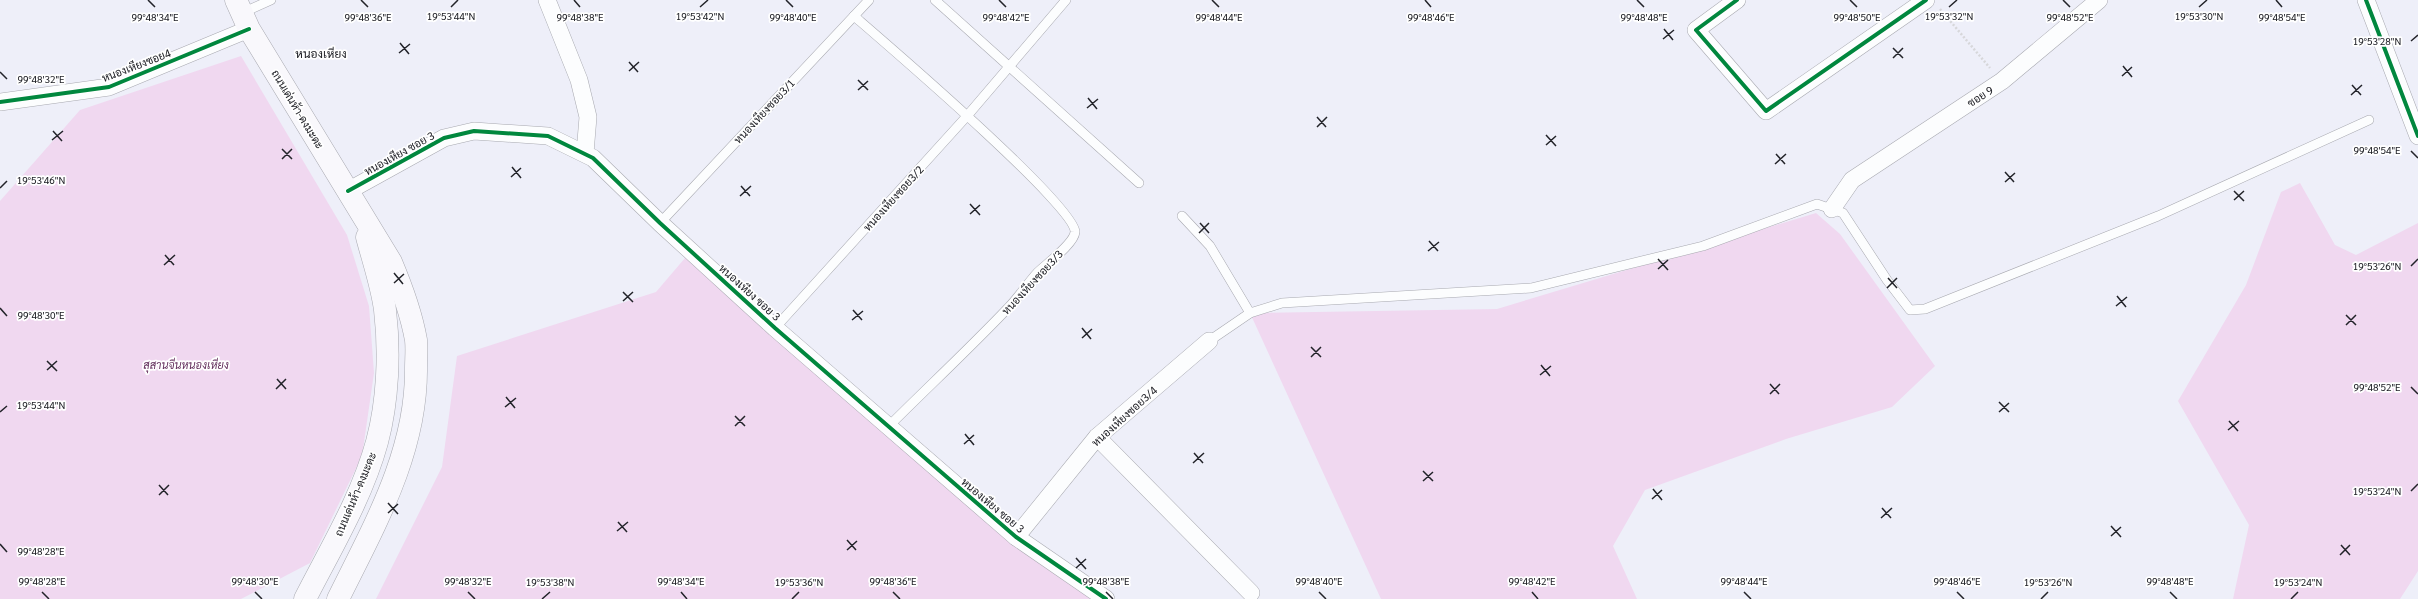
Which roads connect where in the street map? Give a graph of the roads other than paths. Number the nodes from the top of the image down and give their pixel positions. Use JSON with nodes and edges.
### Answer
{"nodes":[{"id":1,"x":272,"y":0,"type":"edge"},
{"id":2,"x":547,"y":0,"type":"edge"},
{"id":3,"x":869,"y":0,"type":"edge"},
{"id":4,"x":935,"y":0,"type":"edge"},
{"id":5,"x":1066,"y":0,"type":"edge"},
{"id":6,"x":1737,"y":0,"type":"edge"},
{"id":7,"x":2099,"y":0,"type":"edge"},
{"id":8,"x":2366,"y":0,"type":"edge"},
{"id":9,"x":1931,"y":3,"type":"edge"},
{"id":10,"x":242,"y":14,"type":"edge"},
{"id":11,"x":854,"y":16,"type":"junction"},
{"id":12,"x":1009,"y":66,"type":"junction"},
{"id":13,"x":0,"y":102,"type":"edge"},
{"id":14,"x":967,"y":116,"type":"junction"},
{"id":15,"x":2369,"y":120,"type":"dead end"},
{"id":16,"x":2418,"y":136,"type":"edge"},
{"id":17,"x":585,"y":153,"type":"junction"},
{"id":18,"x":1139,"y":183,"type":"dead end"},
{"id":19,"x":348,"y":191,"type":"junction"},
{"id":20,"x":1832,"y":209,"type":"junction"},
{"id":21,"x":1182,"y":216,"type":"dead end"},
{"id":22,"x":362,"y":218,"type":"junction"},
{"id":23,"x":660,"y":223,"type":"junction"},
{"id":24,"x":1250,"y":313,"type":"junction"},
{"id":25,"x":775,"y":328,"type":"junction"},
{"id":26,"x":1209,"y":341,"type":"joint"},
{"id":27,"x":888,"y":427,"type":"junction"},
{"id":28,"x":1098,"y":438,"type":"junction"},
{"id":29,"x":364,"y":478,"type":"junction"},
{"id":30,"x":391,"y":488,"type":"junction"},
{"id":31,"x":1016,"y":537,"type":"junction"},
{"id":32,"x":1251,"y":593,"type":"dead end"},
{"id":33,"x":305,"y":599,"type":"edge"},
{"id":34,"x":338,"y":599,"type":"edge"},
{"id":35,"x":1106,"y":599,"type":"edge"}],
"edges":[{"from":1,"to":10,"type":"lane"},
{"from":2,"to":17,"type":"street"},
{"from":3,"to":11,"type":"lane","name":"หนองเหียงซอย3/1"},
{"from":4,"to":12,"type":"lane"},
{"from":5,"to":12,"type":"lane","name":"หนองเหียงซอย3/2"},
{"from":6,"to":9,"type":"street"},
{"from":7,"to":20,"type":"street","name":"ซอย 9"},
{"from":8,"to":16,"type":"street"},
{"from":10,"to":13,"type":"street","name":"หนองเหียงซอย4"},
{"from":10,"to":19,"type":"main road","name":"ถนนเด่นห้า-ดงมะดะ"},
{"from":11,"to":14,"type":"lane"},
{"from":11,"to":23,"type":"lane","name":"หนองเหียงซอย3/1"},
{"from":12,"to":14,"type":"lane","name":"หนองเหียงซอย3/2"},
{"from":12,"to":18,"type":"lane"},
{"from":14,"to":25,"type":"lane","name":"หนองเหียงซอย3/2"},
{"from":14,"to":27,"type":"lane","name":"หนองเหียงซอย3/3"},
{"from":15,"to":20,"type":"lane"},
{"from":17,"to":19,"type":"street","name":"หนองเหียง ซอย 3"},
{"from":17,"to":23,"type":"street","name":"หนองเหียง ซอย 3"},
{"from":19,"to":22,"type":"main road","name":"ถนนเด่นห้า-ดงมะดะ"},
{"from":20,"to":24,"type":"lane"},
{"from":21,"to":24,"type":"lane"},
{"from":22,"to":29,"type":"main road","name":"ถนนเด่นห้า-ดงมะดะ"},
{"from":22,"to":30,"type":"main road","name":"ถนนเด่นห้า-ดงมะดะ"},
{"from":23,"to":25,"type":"street","name":"หนองเหียง ซอย 3"},
{"from":24,"to":26,"type":"lane"},
{"from":25,"to":27,"type":"street","name":"หนองเหียง ซอย 3"},
{"from":26,"to":28,"type":"street","name":"หนองเหียงซอย3/4"},
{"from":27,"to":31,"type":"street","name":"หนองเหียง ซอย 3"},
{"from":28,"to":31,"type":"street","name":"หนองเหียงซอย3/4"},
{"from":28,"to":32,"type":"street"},
{"from":29,"to":30,"type":"main road"},
{"from":29,"to":33,"type":"main road","name":"ถนนเด่นห้า-ดงมะดะ"},
{"from":30,"to":34,"type":"main road","name":"ถนนเด่นห้า-ดงมะดะ"},
{"from":31,"to":35,"type":"street","name":"หนองเหียง ซอย 3"}]}
